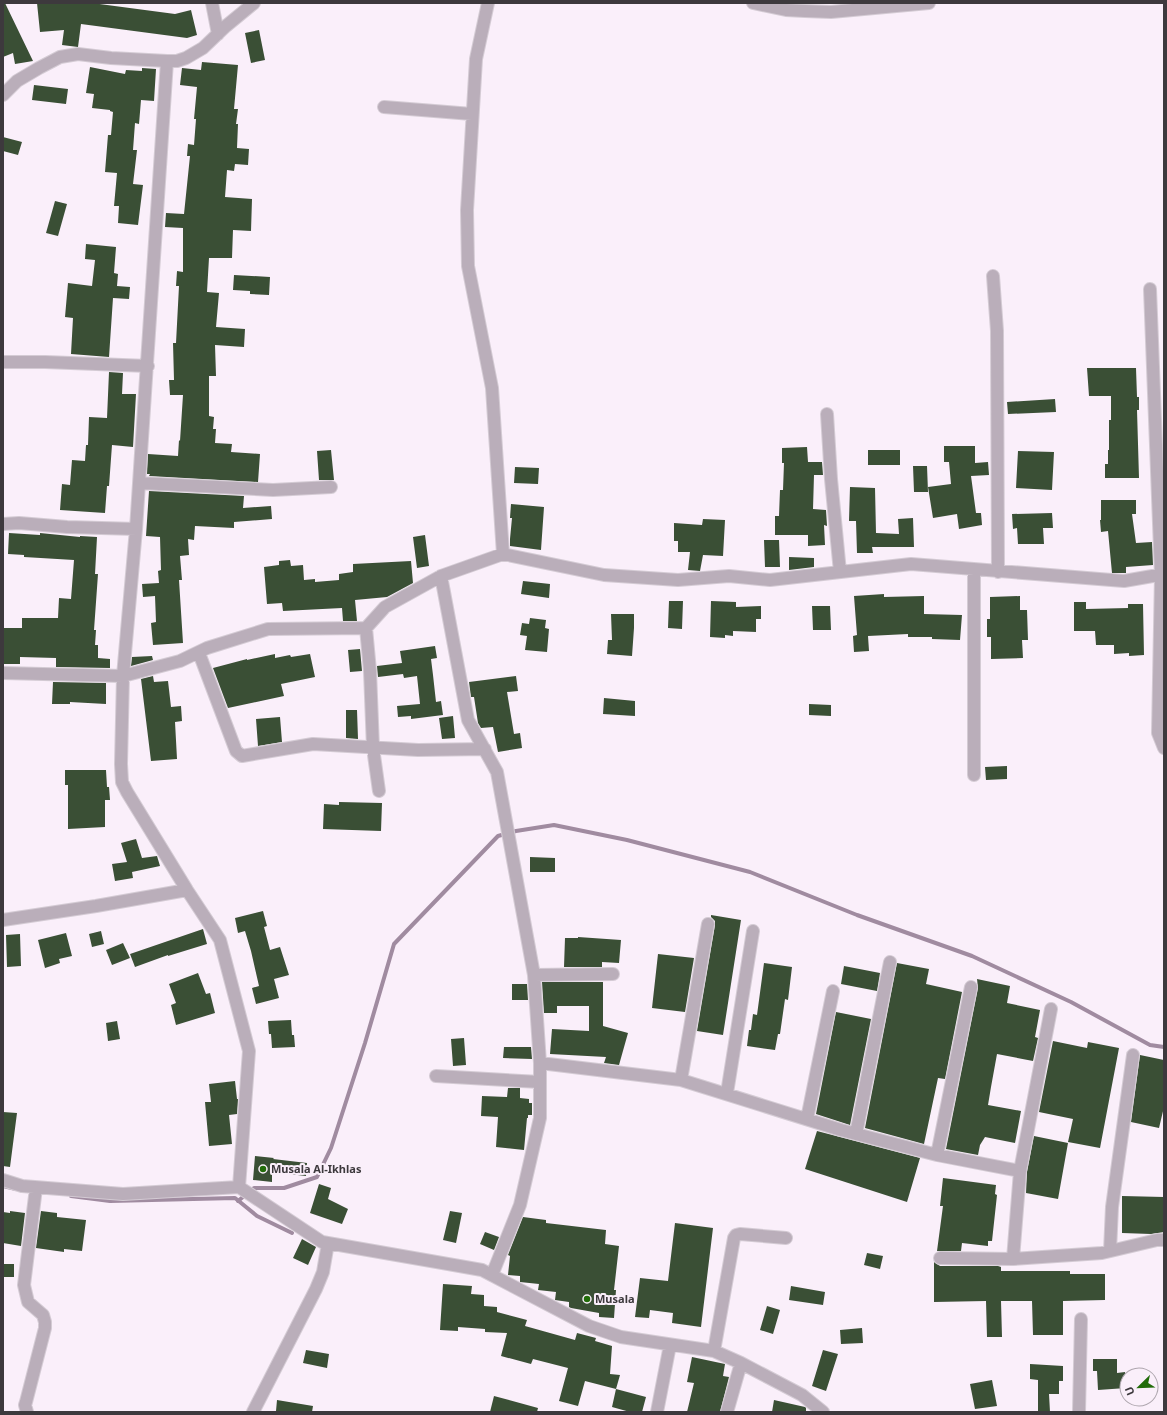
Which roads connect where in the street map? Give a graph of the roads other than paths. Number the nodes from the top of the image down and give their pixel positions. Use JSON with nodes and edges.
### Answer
{"nodes":[{"id":1,"x":212,"y":3,"type":"edge"},
{"id":2,"x":254,"y":3,"type":"edge"},
{"id":3,"x":488,"y":3,"type":"edge"},
{"id":4,"x":753,"y":3,"type":"edge"},
{"id":5,"x":929,"y":3,"type":"edge"},
{"id":6,"x":863,"y":6,"type":"edge"},
{"id":7,"x":218,"y":34,"type":"junction"},
{"id":8,"x":167,"y":61,"type":"junction"},
{"id":9,"x":3,"y":95,"type":"edge"},
{"id":10,"x":384,"y":108,"type":"dead end"},
{"id":11,"x":472,"y":114,"type":"junction"},
{"id":12,"x":993,"y":276,"type":"dead end"},
{"id":13,"x":1150,"y":289,"type":"dead end"},
{"id":14,"x":3,"y":362,"type":"edge"},
{"id":15,"x":148,"y":366,"type":"junction"},
{"id":16,"x":827,"y":414,"type":"dead end"},
{"id":17,"x":140,"y":483,"type":"junction"},
{"id":18,"x":331,"y":487,"type":"dead end"},
{"id":19,"x":3,"y":524,"type":"edge"},
{"id":20,"x":136,"y":529,"type":"junction"},
{"id":21,"x":503,"y":554,"type":"junction"},
{"id":22,"x":974,"y":569,"type":"junction"},
{"id":23,"x":840,"y":572,"type":"junction"},
{"id":24,"x":998,"y":572,"type":"junction"},
{"id":25,"x":1162,"y":574,"type":"edge"},
{"id":26,"x":440,"y":576,"type":"junction"},
{"id":27,"x":366,"y":628,"type":"junction"},
{"id":28,"x":199,"y":653,"type":"junction"},
{"id":29,"x":3,"y":673,"type":"edge"},
{"id":30,"x":123,"y":676,"type":"junction"},
{"id":31,"x":373,"y":748,"type":"junction"},
{"id":32,"x":1164,"y":748,"type":"edge"},
{"id":33,"x":485,"y":749,"type":"junction"},
{"id":34,"x":974,"y":774,"type":"dead end"},
{"id":35,"x":379,"y":791,"type":"dead end"},
{"id":36,"x":187,"y":890,"type":"junction"},
{"id":37,"x":3,"y":920,"type":"edge"},
{"id":38,"x":708,"y":924,"type":"dead end"},
{"id":39,"x":753,"y":931,"type":"dead end"},
{"id":40,"x":890,"y":962,"type":"dead end"},
{"id":41,"x":613,"y":974,"type":"dead end"},
{"id":42,"x":534,"y":975,"type":"junction"},
{"id":43,"x":972,"y":987,"type":"dead end"},
{"id":44,"x":833,"y":991,"type":"dead end"},
{"id":45,"x":1052,"y":1009,"type":"dead end"},
{"id":46,"x":1133,"y":1054,"type":"dead end"},
{"id":47,"x":540,"y":1063,"type":"junction"},
{"id":48,"x":436,"y":1076,"type":"dead end"},
{"id":49,"x":681,"y":1080,"type":"junction"},
{"id":50,"x":540,"y":1082,"type":"junction"},
{"id":51,"x":727,"y":1093,"type":"junction"},
{"id":52,"x":807,"y":1119,"type":"junction"},
{"id":53,"x":856,"y":1134,"type":"junction"},
{"id":54,"x":937,"y":1155,"type":"junction"},
{"id":55,"x":1020,"y":1171,"type":"junction"},
{"id":56,"x":3,"y":1180,"type":"edge"},
{"id":57,"x":239,"y":1187,"type":"junction"},
{"id":58,"x":36,"y":1188,"type":"junction"},
{"id":59,"x":786,"y":1238,"type":"dead end"},
{"id":60,"x":1164,"y":1240,"type":"edge"},
{"id":61,"x":328,"y":1243,"type":"junction"},
{"id":62,"x":1110,"y":1251,"type":"junction"},
{"id":63,"x":940,"y":1258,"type":"dead end"},
{"id":64,"x":1013,"y":1259,"type":"junction"},
{"id":65,"x":492,"y":1275,"type":"junction"},
{"id":66,"x":1081,"y":1319,"type":"dead end"},
{"id":67,"x":670,"y":1345,"type":"junction"},
{"id":68,"x":714,"y":1351,"type":"junction"},
{"id":69,"x":741,"y":1363,"type":"junction"},
{"id":70,"x":27,"y":1412,"type":"edge"},
{"id":71,"x":252,"y":1412,"type":"edge"},
{"id":72,"x":657,"y":1412,"type":"edge"},
{"id":73,"x":727,"y":1412,"type":"edge"},
{"id":74,"x":823,"y":1412,"type":"edge"},
{"id":75,"x":1078,"y":1412,"type":"edge"}],
"edges":[{"from":1,"to":7,"type":"street"},
{"from":2,"to":7,"type":"street"},
{"from":3,"to":11,"type":"street"},
{"from":4,"to":6,"type":"street"},
{"from":5,"to":6,"type":"street"},
{"from":7,"to":8,"type":"street"},
{"from":8,"to":9,"type":"street"},
{"from":8,"to":15,"type":"street"},
{"from":10,"to":11,"type":"street"},
{"from":11,"to":21,"type":"street"},
{"from":12,"to":24,"type":"street"},
{"from":13,"to":25,"type":"street"},
{"from":14,"to":15,"type":"street"},
{"from":15,"to":17,"type":"street"},
{"from":16,"to":23,"type":"street"},
{"from":17,"to":18,"type":"street"},
{"from":17,"to":20,"type":"street"},
{"from":19,"to":20,"type":"street"},
{"from":20,"to":30,"type":"street"},
{"from":21,"to":23,"type":"street"},
{"from":21,"to":26,"type":"street"},
{"from":22,"to":23,"type":"street"},
{"from":22,"to":24,"type":"street"},
{"from":22,"to":34,"type":"street"},
{"from":24,"to":25,"type":"street"},
{"from":25,"to":32,"type":"street"},
{"from":26,"to":27,"type":"street"},
{"from":26,"to":33,"type":"street"},
{"from":27,"to":28,"type":"street"},
{"from":27,"to":31,"type":"street"},
{"from":28,"to":30,"type":"street"},
{"from":28,"to":31,"type":"street"},
{"from":29,"to":30,"type":"street"},
{"from":30,"to":36,"type":"street"},
{"from":31,"to":33,"type":"street"},
{"from":31,"to":35,"type":"street"},
{"from":33,"to":42,"type":"street"},
{"from":36,"to":37,"type":"street"},
{"from":36,"to":57,"type":"street"},
{"from":38,"to":49,"type":"street"},
{"from":39,"to":51,"type":"street"},
{"from":40,"to":53,"type":"street"},
{"from":41,"to":42,"type":"street"},
{"from":42,"to":47,"type":"street"},
{"from":43,"to":54,"type":"street"},
{"from":44,"to":52,"type":"street"},
{"from":45,"to":55,"type":"street"},
{"from":46,"to":62,"type":"street"},
{"from":47,"to":49,"type":"street"},
{"from":47,"to":50,"type":"street"},
{"from":48,"to":50,"type":"street"},
{"from":49,"to":51,"type":"street"},
{"from":50,"to":65,"type":"street"},
{"from":51,"to":52,"type":"street"},
{"from":52,"to":53,"type":"street"},
{"from":53,"to":54,"type":"street"},
{"from":54,"to":55,"type":"street"},
{"from":55,"to":64,"type":"street"},
{"from":56,"to":58,"type":"street"},
{"from":57,"to":58,"type":"street"},
{"from":57,"to":61,"type":"street"},
{"from":58,"to":70,"type":"street"},
{"from":59,"to":68,"type":"street"},
{"from":60,"to":62,"type":"street"},
{"from":61,"to":65,"type":"street"},
{"from":61,"to":71,"type":"street"},
{"from":62,"to":64,"type":"street"},
{"from":63,"to":64,"type":"street"},
{"from":65,"to":67,"type":"street"},
{"from":66,"to":75,"type":"street"},
{"from":67,"to":68,"type":"street"},
{"from":67,"to":72,"type":"street"},
{"from":68,"to":69,"type":"street"},
{"from":69,"to":73,"type":"street"},
{"from":69,"to":74,"type":"street"}]}
